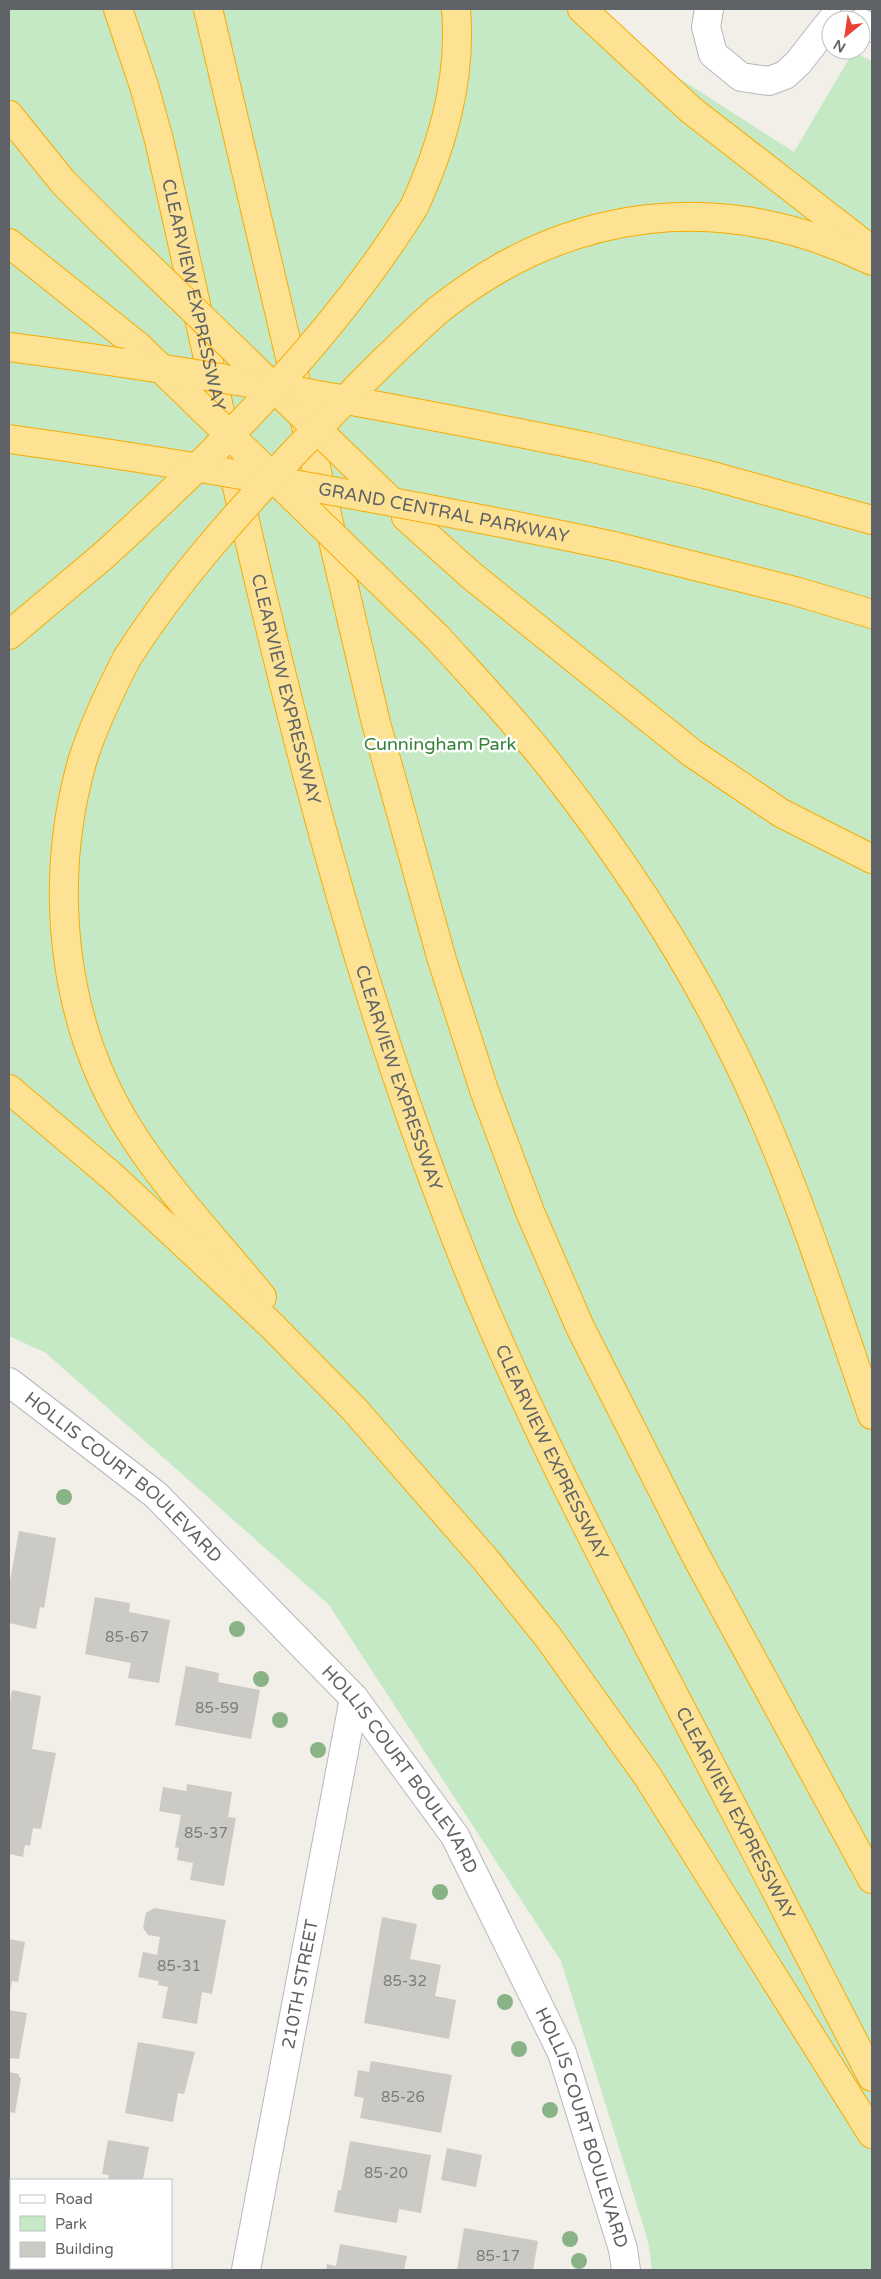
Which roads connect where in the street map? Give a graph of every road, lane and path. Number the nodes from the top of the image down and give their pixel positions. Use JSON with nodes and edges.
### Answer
{"nodes":[{"id":1,"x":118,"y":9,"type":"edge"},
{"id":2,"x":208,"y":9,"type":"edge"},
{"id":3,"x":456,"y":9,"type":"edge"},
{"id":4,"x":582,"y":9,"type":"edge"},
{"id":5,"x":709,"y":9,"type":"edge"},
{"id":6,"x":821,"y":38,"type":"edge"},
{"id":7,"x":9,"y":115,"type":"edge"},
{"id":8,"x":9,"y":243,"type":"edge"},
{"id":9,"x":872,"y":250,"type":"edge"},
{"id":10,"x":872,"y":261,"type":"edge"},
{"id":11,"x":9,"y":347,"type":"edge"},
{"id":12,"x":9,"y":438,"type":"edge"},
{"id":13,"x":872,"y":520,"type":"edge"},
{"id":14,"x":872,"y":614,"type":"edge"},
{"id":15,"x":9,"y":634,"type":"edge"},
{"id":16,"x":872,"y":859,"type":"edge"},
{"id":17,"x":9,"y":1089,"type":"edge"},
{"id":18,"x":9,"y":1382,"type":"edge"},
{"id":19,"x":354,"y":1408,"type":"junction"},
{"id":20,"x":872,"y":1415,"type":"edge"},
{"id":21,"x":354,"y":1698,"type":"junction"},
{"id":22,"x":872,"y":1879,"type":"edge"},
{"id":23,"x":872,"y":2077,"type":"edge"},
{"id":24,"x":872,"y":2134,"type":"edge"},
{"id":25,"x":246,"y":2270,"type":"edge"},
{"id":26,"x":626,"y":2270,"type":"edge"}],
"edges":[{"from":1,"to":23,"type":"highway","name":"CLEARVIEW EXPRESSWAY"},
{"from":2,"to":22,"type":"highway"},
{"from":3,"to":15,"type":"highway","bridge":true},
{"from":4,"to":9,"type":"highway"},
{"from":5,"to":6,"type":"street"},
{"from":7,"to":16,"type":"highway","bridge":true},
{"from":8,"to":20,"type":"highway","bridge":true},
{"from":10,"to":19,"type":"highway","bridge":true},
{"from":11,"to":13,"type":"highway","bridge":true},
{"from":12,"to":14,"type":"highway","name":"GRAND CENTRAL PARKWAY","bridge":true},
{"from":17,"to":19,"type":"highway"},
{"from":18,"to":21,"type":"street","name":"HOLLIS COURT BOULEVARD"},
{"from":19,"to":24,"type":"highway"},
{"from":21,"to":25,"type":"street","name":"210TH STREET"},
{"from":21,"to":26,"type":"street","name":"HOLLIS COURT BOULEVARD"}]}
